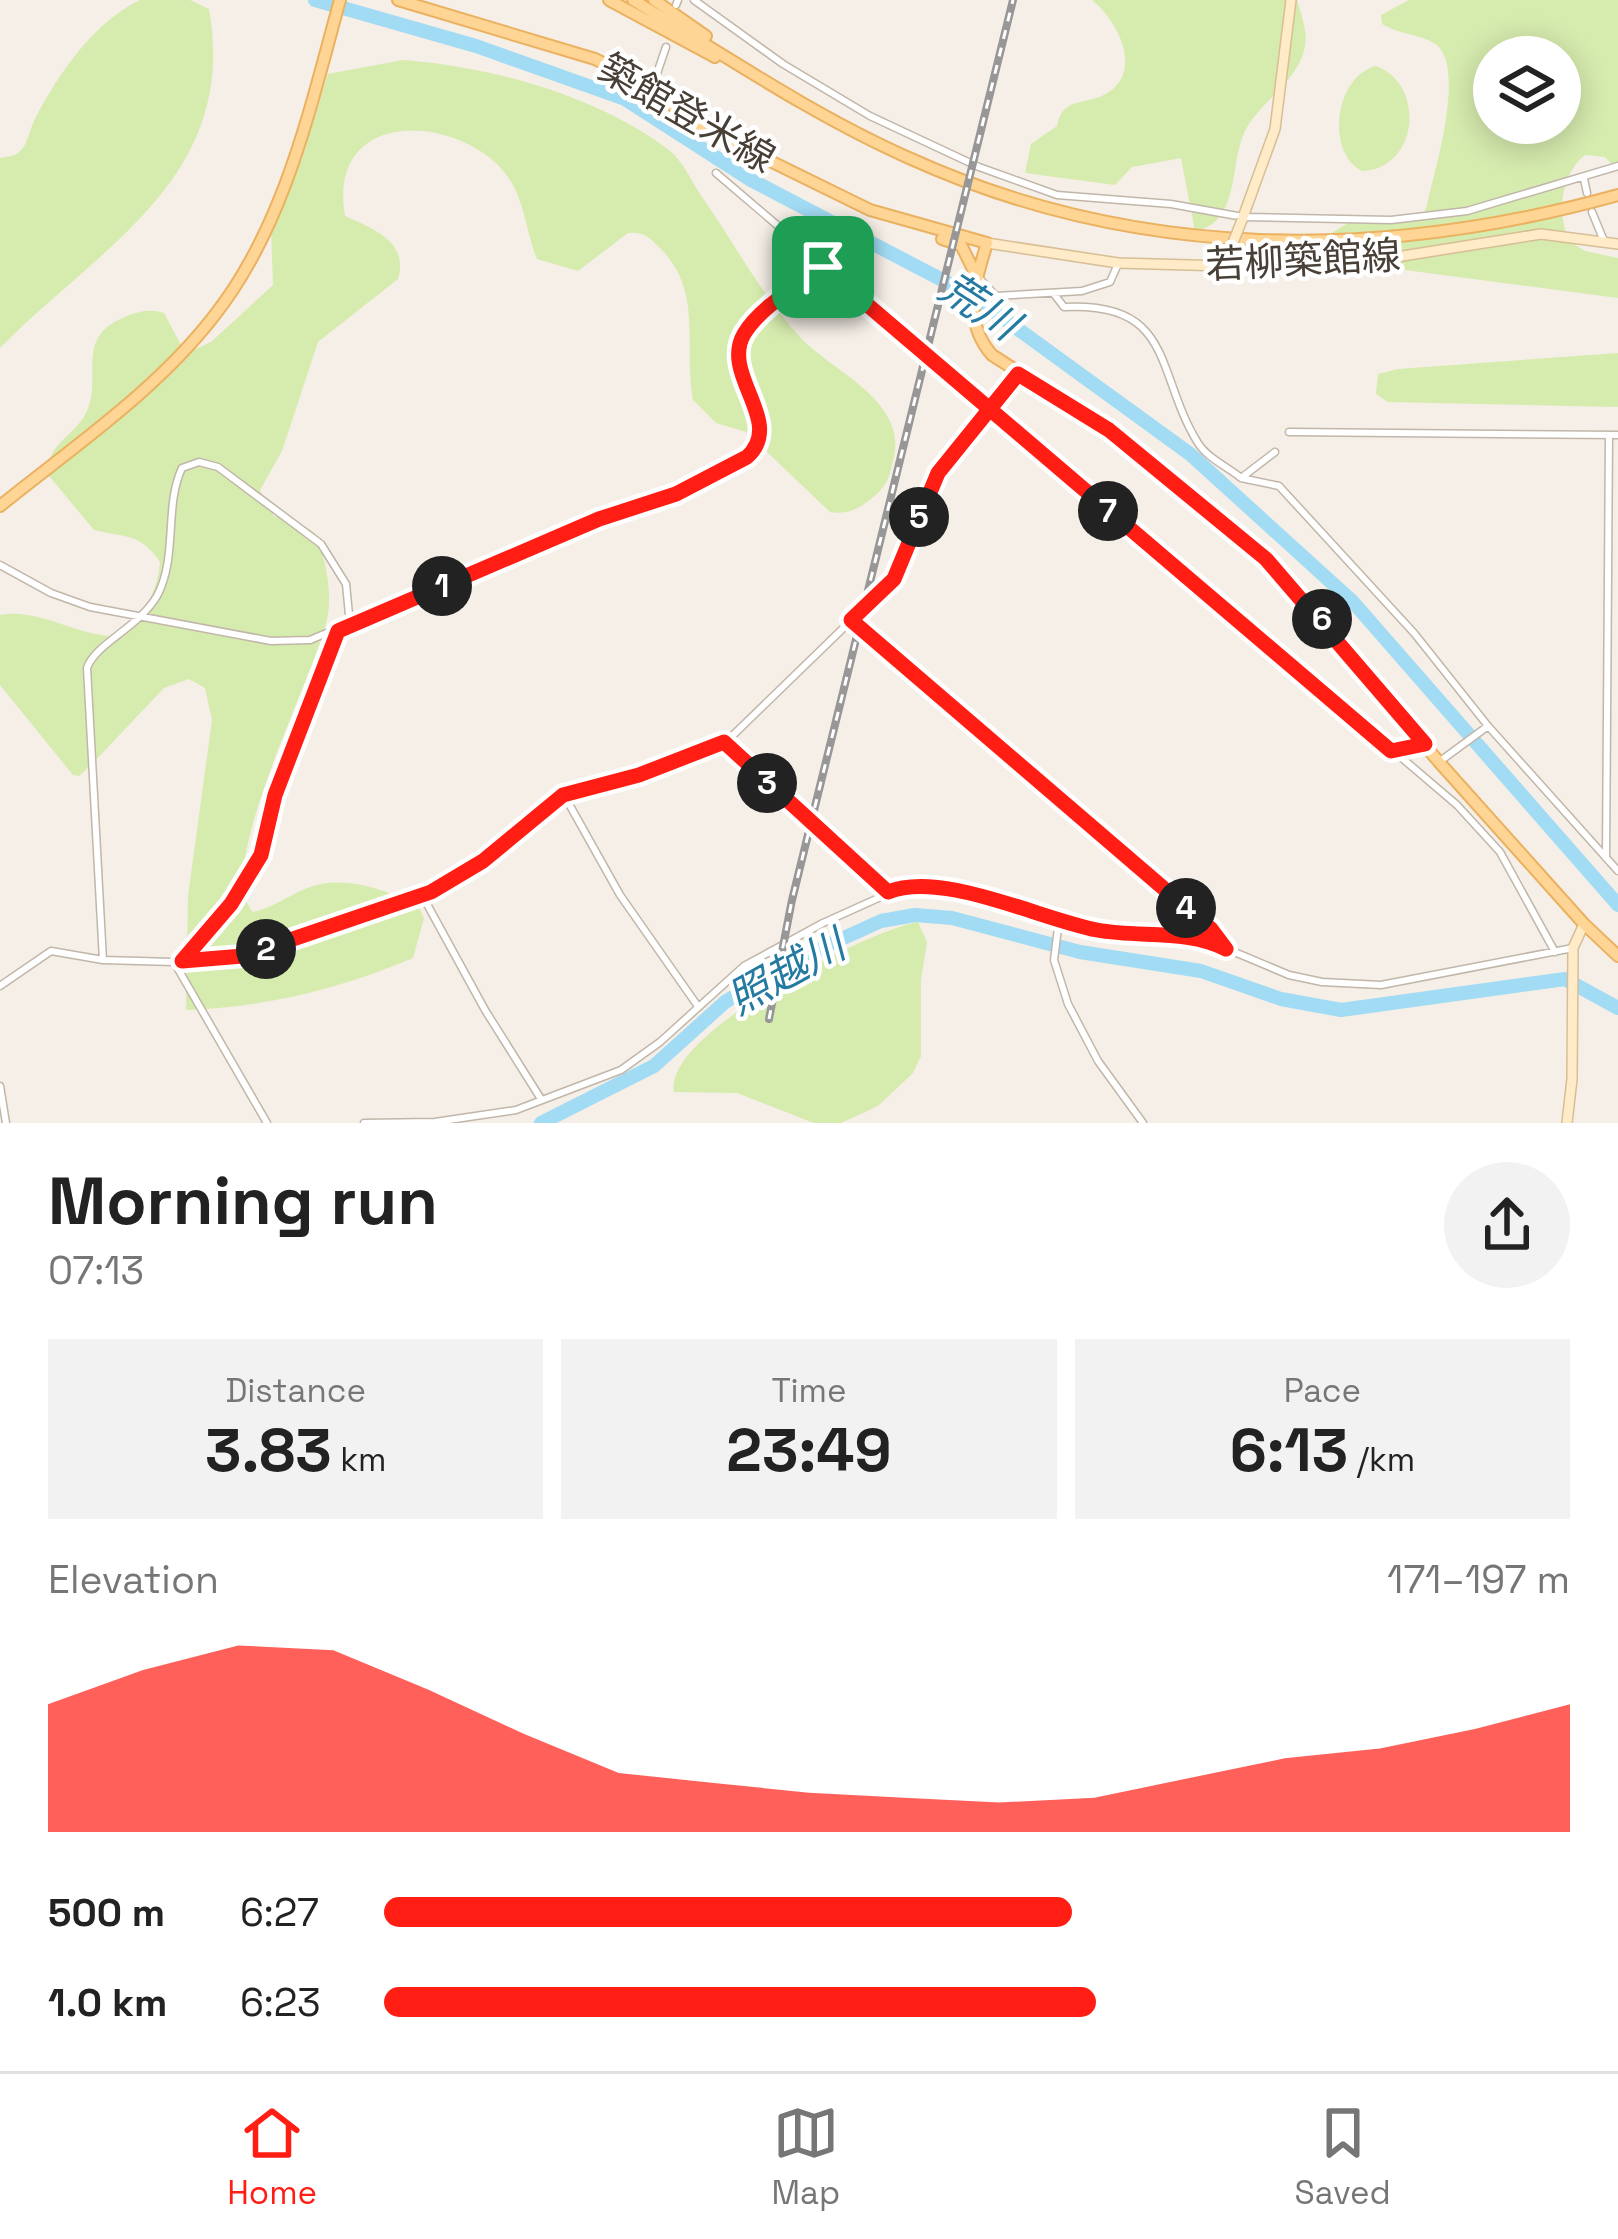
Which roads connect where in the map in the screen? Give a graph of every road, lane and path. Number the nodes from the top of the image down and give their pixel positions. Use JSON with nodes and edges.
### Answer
{"nodes":[{"id":1,"x":340,"y":0,"type":"edge"},
{"id":2,"x":398,"y":0,"type":"edge"},
{"id":3,"x":609,"y":0,"type":"edge"},
{"id":4,"x":633,"y":0,"type":"edge"},
{"id":5,"x":654,"y":0,"type":"edge"},
{"id":6,"x":694,"y":0,"type":"edge"},
{"id":7,"x":1291,"y":0,"type":"edge"},
{"id":8,"x":666,"y":46,"type":"dead end"},
{"id":9,"x":652,"y":90,"type":"junction"},
{"id":10,"x":818,"y":112,"type":"junction"},
{"id":11,"x":1618,"y":166,"type":"edge"},
{"id":12,"x":716,"y":173,"type":"dead end"},
{"id":13,"x":1584,"y":179,"type":"junction"},
{"id":14,"x":1587,"y":193,"type":"dead end"},
{"id":15,"x":1618,"y":195,"type":"edge"},
{"id":16,"x":1592,"y":212,"type":"dead end"},
{"id":17,"x":1242,"y":219,"type":"junction"},
{"id":18,"x":915,"y":226,"type":"junction"},
{"id":19,"x":1604,"y":242,"type":"junction"},
{"id":20,"x":987,"y":243,"type":"junction"},
{"id":21,"x":851,"y":244,"type":"dead end"},
{"id":22,"x":1618,"y":244,"type":"edge"},
{"id":23,"x":1118,"y":263,"type":"junction"},
{"id":24,"x":1225,"y":266,"type":"junction"},
{"id":25,"x":823,"y":267,"type":"junction"},
{"id":26,"x":976,"y":281,"type":"junction"},
{"id":27,"x":1054,"y":294,"type":"junction"},
{"id":28,"x":1018,"y":374,"type":"junction"},
{"id":29,"x":989,"y":408,"type":"junction"},
{"id":30,"x":1289,"y":432,"type":"dead end"},
{"id":31,"x":1613,"y":435,"type":"edge"},
{"id":32,"x":1275,"y":452,"type":"dead end"},
{"id":33,"x":1241,"y":478,"type":"junction"},
{"id":34,"x":0,"y":506,"type":"edge"},
{"id":35,"x":0,"y":565,"type":"edge"},
{"id":36,"x":142,"y":618,"type":"junction"},
{"id":37,"x":851,"y":620,"type":"junction"},
{"id":38,"x":350,"y":626,"type":"junction"},
{"id":39,"x":338,"y":631,"type":"junction"},
{"id":40,"x":1485,"y":728,"type":"junction"},
{"id":41,"x":724,"y":742,"type":"junction"},
{"id":42,"x":1425,"y":744,"type":"junction"},
{"id":43,"x":1391,"y":751,"type":"junction"},
{"id":44,"x":1439,"y":762,"type":"junction"},
{"id":45,"x":563,"y":795,"type":"junction"},
{"id":46,"x":1606,"y":859,"type":"junction"},
{"id":47,"x":1618,"y":871,"type":"edge"},
{"id":48,"x":888,"y":892,"type":"junction"},
{"id":49,"x":422,"y":895,"type":"junction"},
{"id":50,"x":1059,"y":920,"type":"junction"},
{"id":51,"x":1584,"y":924,"type":"junction"},
{"id":52,"x":1226,"y":949,"type":"junction"},
{"id":53,"x":1573,"y":951,"type":"junction"},
{"id":54,"x":1555,"y":952,"type":"junction"},
{"id":55,"x":1618,"y":956,"type":"edge"},
{"id":56,"x":103,"y":959,"type":"junction"},
{"id":57,"x":178,"y":961,"type":"junction"},
{"id":58,"x":0,"y":986,"type":"edge"},
{"id":59,"x":697,"y":1005,"type":"junction"},
{"id":60,"x":0,"y":1086,"type":"edge"},
{"id":61,"x":541,"y":1100,"type":"junction"},
{"id":62,"x":6,"y":1123,"type":"edge"},
{"id":63,"x":267,"y":1123,"type":"edge"},
{"id":64,"x":364,"y":1123,"type":"edge"},
{"id":65,"x":1144,"y":1123,"type":"edge"},
{"id":66,"x":1567,"y":1123,"type":"edge"}],
"edges":[{"from":1,"to":34,"type":"main road"},
{"from":2,"to":9,"type":"main road","name":"築館登米線"},
{"from":3,"to":10,"type":"main road"},
{"from":4,"to":10,"type":"main road"},
{"from":5,"to":10,"type":"main road"},
{"from":6,"to":17,"type":"street"},
{"from":7,"to":17,"type":"main road"},
{"from":8,"to":9,"type":"street"},
{"from":9,"to":18,"type":"main road","name":"築館登米線"},
{"from":10,"to":15,"type":"main road"},
{"from":11,"to":13,"type":"street"},
{"from":12,"to":25,"type":"street"},
{"from":13,"to":14,"type":"street"},
{"from":13,"to":17,"type":"street"},
{"from":16,"to":19,"type":"street"},
{"from":17,"to":24,"type":"main road","bridge":true},
{"from":18,"to":20,"type":"main road","name":"築館登米線"},
{"from":18,"to":26,"type":"main road"},
{"from":19,"to":22,"type":"main road","name":"若柳築館線"},
{"from":19,"to":24,"type":"main road","name":"若柳築館線"},
{"from":20,"to":23,"type":"main road","name":"若柳築館線"},
{"from":20,"to":26,"type":"main road"},
{"from":21,"to":25,"type":"street"},
{"from":23,"to":24,"type":"main road","name":"若柳築館線"},
{"from":23,"to":27,"type":"street"},
{"from":25,"to":29,"type":"street"},
{"from":25,"to":38,"type":"street"},
{"from":26,"to":27,"type":"street"},
{"from":26,"to":28,"type":"main road"},
{"from":27,"to":33,"type":"street"},
{"from":28,"to":29,"type":"street"},
{"from":28,"to":42,"type":"main road"},
{"from":29,"to":37,"type":"street"},
{"from":29,"to":43,"type":"street"},
{"from":30,"to":31,"type":"street"},
{"from":31,"to":46,"type":"street"},
{"from":32,"to":33,"type":"street"},
{"from":33,"to":40,"type":"street"},
{"from":35,"to":36,"type":"street"},
{"from":36,"to":38,"type":"street"},
{"from":36,"to":39,"type":"street"},
{"from":36,"to":56,"type":"street"},
{"from":37,"to":41,"type":"street"},
{"from":37,"to":52,"type":"street"},
{"from":38,"to":39,"type":"street"},
{"from":39,"to":57,"type":"street"},
{"from":40,"to":44,"type":"street"},
{"from":40,"to":46,"type":"street"},
{"from":41,"to":45,"type":"street"},
{"from":41,"to":48,"type":"street"},
{"from":42,"to":43,"type":"street"},
{"from":42,"to":44,"type":"main road"},
{"from":43,"to":54,"type":"street"},
{"from":44,"to":51,"type":"main road"},
{"from":45,"to":49,"type":"street"},
{"from":45,"to":59,"type":"street"},
{"from":46,"to":47,"type":"street"},
{"from":48,"to":50,"type":"street"},
{"from":48,"to":59,"type":"street"},
{"from":49,"to":57,"type":"street"},
{"from":49,"to":61,"type":"street"},
{"from":50,"to":52,"type":"street"},
{"from":50,"to":65,"type":"street"},
{"from":51,"to":53,"type":"main road"},
{"from":51,"to":55,"type":"main road"},
{"from":52,"to":54,"type":"street"},
{"from":53,"to":54,"type":"street"},
{"from":53,"to":66,"type":"main road"},
{"from":56,"to":57,"type":"street"},
{"from":56,"to":58,"type":"street"},
{"from":57,"to":63,"type":"street"},
{"from":59,"to":61,"type":"street"},
{"from":60,"to":62,"type":"street"},
{"from":61,"to":64,"type":"street"}]}
